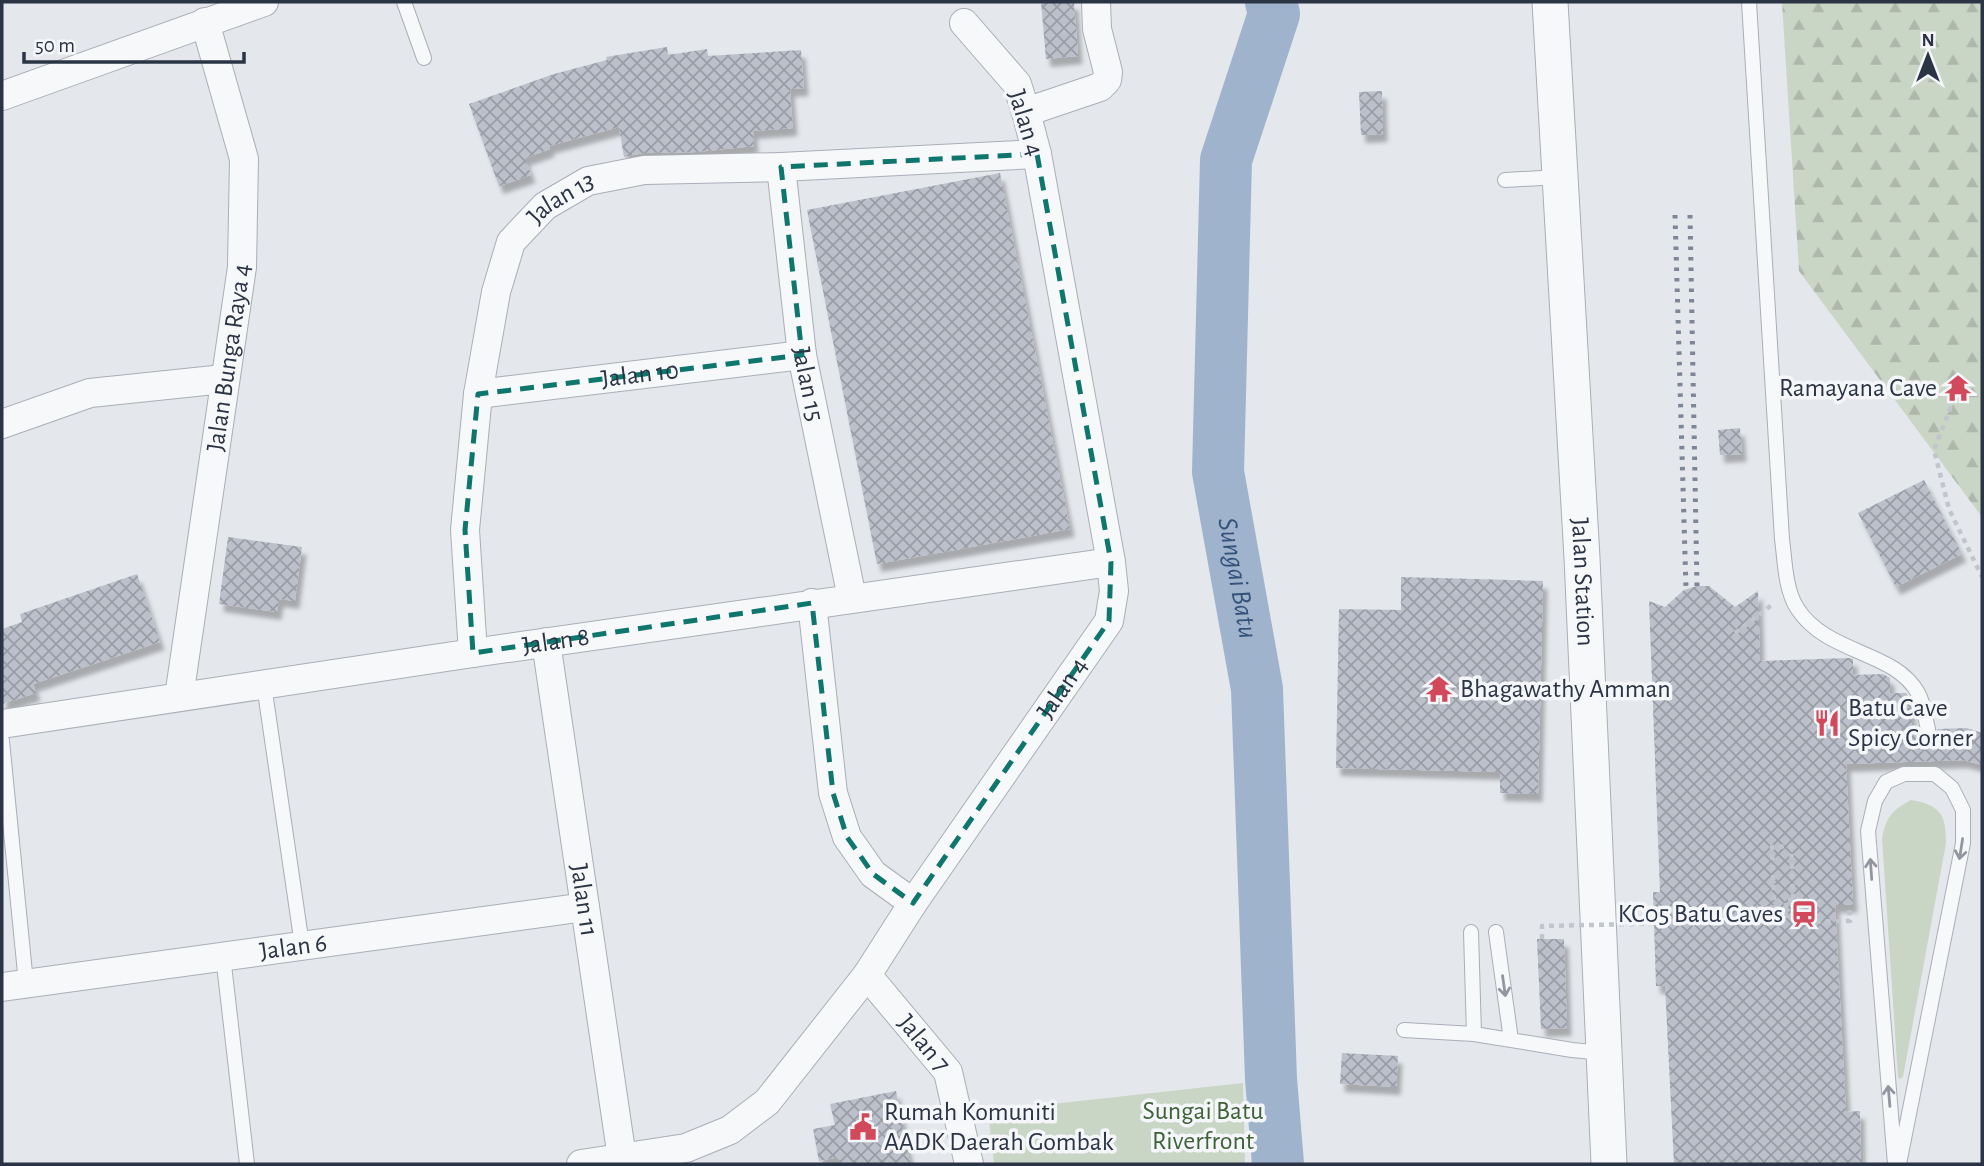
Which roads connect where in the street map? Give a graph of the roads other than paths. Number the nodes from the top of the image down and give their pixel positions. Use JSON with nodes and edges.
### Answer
{"nodes":[{"id":1,"x":264,"y":2,"type":"edge"},
{"id":2,"x":404,"y":2,"type":"edge"},
{"id":3,"x":1096,"y":2,"type":"edge"},
{"id":4,"x":1550,"y":2,"type":"edge"},
{"id":5,"x":1749,"y":2,"type":"edge"},
{"id":6,"x":205,"y":22,"type":"junction"},
{"id":7,"x":964,"y":23,"type":"dead end"},
{"id":8,"x":424,"y":58,"type":"dead end"},
{"id":9,"x":2,"y":96,"type":"edge"},
{"id":10,"x":1026,"y":112,"type":"junction"},
{"id":11,"x":1037,"y":154,"type":"junction"},
{"id":12,"x":781,"y":167,"type":"junction"},
{"id":13,"x":1561,"y":177,"type":"junction"},
{"id":14,"x":1505,"y":180,"type":"dead end"},
{"id":15,"x":802,"y":355,"type":"junction"},
{"id":16,"x":224,"y":379,"type":"junction"},
{"id":17,"x":478,"y":394,"type":"junction"},
{"id":18,"x":2,"y":424,"type":"edge"},
{"id":19,"x":1111,"y":562,"type":"junction"},
{"id":20,"x":852,"y":598,"type":"junction"},
{"id":21,"x":812,"y":604,"type":"junction"},
{"id":22,"x":546,"y":642,"type":"junction"},
{"id":23,"x":473,"y":653,"type":"junction"},
{"id":24,"x":264,"y":685,"type":"junction"},
{"id":25,"x":179,"y":697,"type":"junction"},
{"id":26,"x":2,"y":724,"type":"edge"},
{"id":27,"x":1927,"y":729,"type":"dead end"},
{"id":28,"x":2,"y":741,"type":"edge"},
{"id":29,"x":913,"y":903,"type":"junction"},
{"id":30,"x":585,"y":907,"type":"junction"},
{"id":31,"x":1471,"y":932,"type":"dead end"},
{"id":32,"x":1496,"y":932,"type":"dead end"},
{"id":33,"x":302,"y":945,"type":"junction"},
{"id":34,"x":223,"y":956,"type":"junction"},
{"id":35,"x":867,"y":975,"type":"junction"},
{"id":36,"x":14,"y":985,"type":"edge"},
{"id":37,"x":1404,"y":1030,"type":"dead end"},
{"id":38,"x":1474,"y":1034,"type":"junction"},
{"id":39,"x":1511,"y":1040,"type":"junction"},
{"id":40,"x":1603,"y":1053,"type":"junction"},
{"id":41,"x":622,"y":1158,"type":"junction"},
{"id":42,"x":247,"y":1164,"type":"edge"},
{"id":43,"x":581,"y":1164,"type":"edge"},
{"id":44,"x":969,"y":1164,"type":"edge"},
{"id":45,"x":1609,"y":1164,"type":"edge"},
{"id":46,"x":1897,"y":1164,"type":"edge"}],
"edges":[{"from":1,"to":6,"type":"street"},
{"from":2,"to":8,"type":"lane"},
{"from":3,"to":10,"type":"street"},
{"from":4,"to":13,"type":"street","name":"Jalan Station"},
{"from":5,"to":27,"type":"lane"},
{"from":6,"to":9,"type":"street"},
{"from":6,"to":16,"type":"street","name":"Jalan Bunga Raya 4"},
{"from":7,"to":10,"type":"street","name":"Jalan 4"},
{"from":10,"to":11,"type":"street","name":"Jalan 4"},
{"from":11,"to":12,"type":"street","name":"Jalan 13"},
{"from":11,"to":19,"type":"street","name":"Jalan 4"},
{"from":12,"to":15,"type":"street","name":"Jalan 15"},
{"from":12,"to":17,"type":"street","name":"Jalan 13"},
{"from":13,"to":14,"type":"lane"},
{"from":13,"to":40,"type":"street","name":"Jalan Station"},
{"from":15,"to":17,"type":"street","name":"Jalan 10"},
{"from":15,"to":20,"type":"street","name":"Jalan 15"},
{"from":16,"to":18,"type":"street"},
{"from":16,"to":25,"type":"street","name":"Jalan Bunga Raya 4"},
{"from":17,"to":23,"type":"street","name":"Jalan 13"},
{"from":19,"to":20,"type":"street","name":"Jalan 8"},
{"from":19,"to":29,"type":"street","name":"Jalan 4"},
{"from":20,"to":21,"type":"street","name":"Jalan 8"},
{"from":21,"to":22,"type":"street","name":"Jalan 8"},
{"from":21,"to":29,"type":"street"},
{"from":22,"to":23,"type":"street","name":"Jalan 8"},
{"from":22,"to":30,"type":"street","name":"Jalan 11"},
{"from":23,"to":24,"type":"street","name":"Jalan 8"},
{"from":24,"to":25,"type":"street","name":"Jalan 8"},
{"from":24,"to":33,"type":"lane"},
{"from":25,"to":26,"type":"street","name":"Jalan 8"},
{"from":28,"to":36,"type":"lane"},
{"from":29,"to":35,"type":"street","name":"Jalan 4"},
{"from":30,"to":33,"type":"street","name":"Jalan 6"},
{"from":30,"to":41,"type":"street","name":"Jalan 11"},
{"from":31,"to":38,"type":"lane"},
{"from":32,"to":39,"type":"lane","one_way":true},
{"from":33,"to":34,"type":"street","name":"Jalan 6"},
{"from":34,"to":36,"type":"street","name":"Jalan 6"},
{"from":34,"to":42,"type":"lane"},
{"from":35,"to":41,"type":"street","name":"Jalan 4"},
{"from":35,"to":44,"type":"street","name":"Jalan 7"},
{"from":37,"to":38,"type":"lane"},
{"from":38,"to":39,"type":"lane"},
{"from":39,"to":40,"type":"lane"},
{"from":40,"to":45,"type":"street","name":"Jalan Station"},
{"from":41,"to":43,"type":"street","name":"Jalan 4"},
{"from":46,"to":46,"type":"lane","one_way":true}]}
